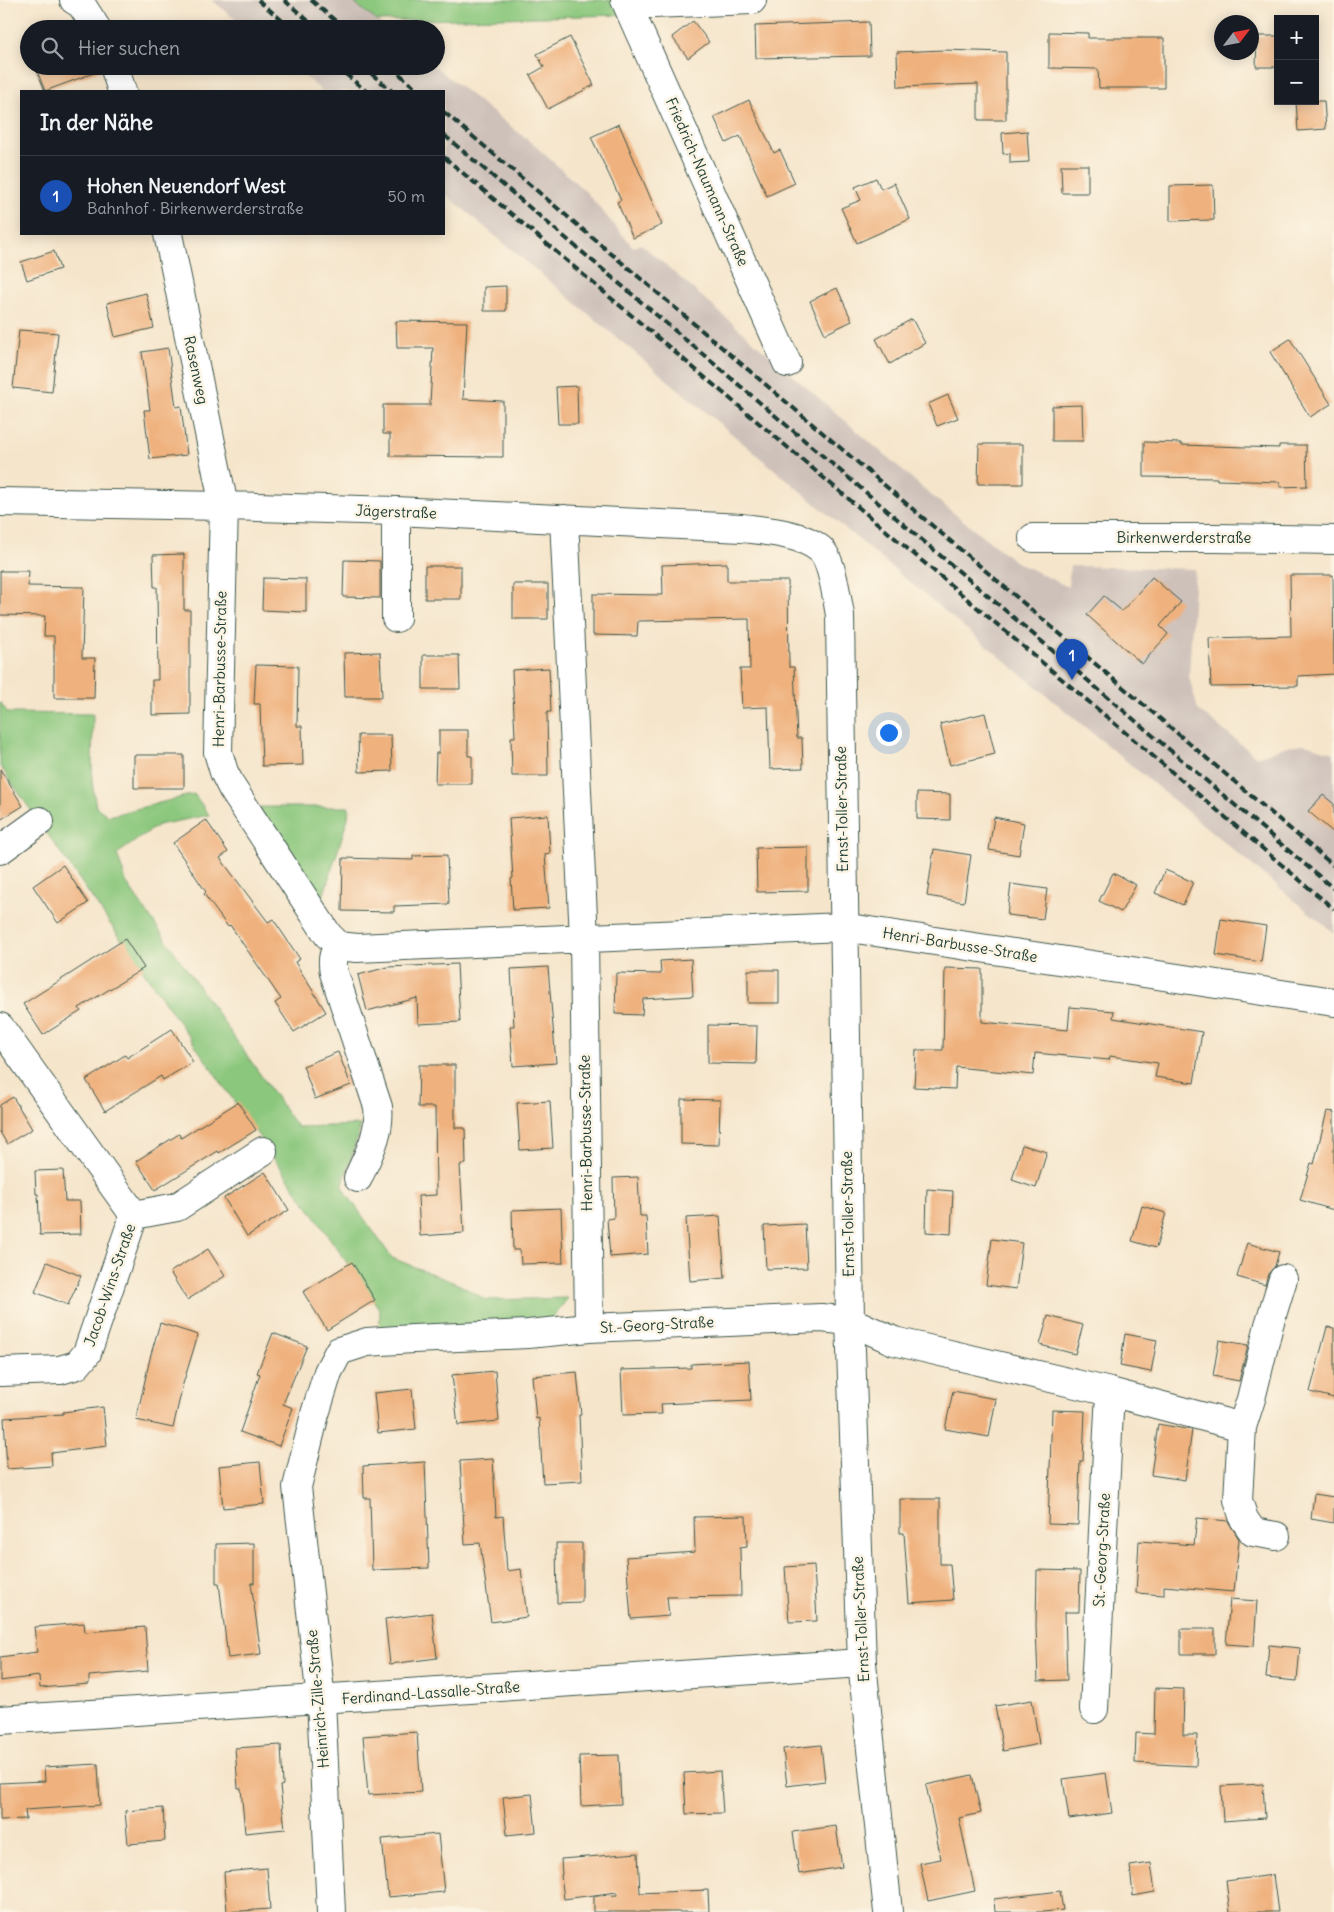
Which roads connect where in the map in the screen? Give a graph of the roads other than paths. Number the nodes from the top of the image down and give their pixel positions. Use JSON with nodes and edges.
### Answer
{"nodes":[{"id":1,"x":74,"y":0,"type":"edge"},
{"id":2,"x":752,"y":0,"type":"edge"},
{"id":3,"x":627,"y":3,"type":"edge"},
{"id":4,"x":91,"y":20,"type":"edge"},
{"id":5,"x":117,"y":75,"type":"edge"},
{"id":6,"x":122,"y":90,"type":"edge"},
{"id":7,"x":168,"y":235,"type":"edge"},
{"id":8,"x":787,"y":363,"type":"dead end"},
{"id":9,"x":0,"y":502,"type":"edge"},
{"id":10,"x":224,"y":506,"type":"junction"},
{"id":11,"x":396,"y":511,"type":"junction"},
{"id":12,"x":564,"y":519,"type":"junction"},
{"id":13,"x":792,"y":535,"type":"joint"},
{"id":14,"x":1033,"y":538,"type":"dead end"},
{"id":15,"x":1334,"y":540,"type":"edge"},
{"id":16,"x":396,"y":618,"type":"dead end"},
{"id":17,"x":40,"y":822,"type":"dead end"},
{"id":18,"x":0,"y":850,"type":"edge"},
{"id":19,"x":843,"y":927,"type":"junction"},
{"id":20,"x":584,"y":938,"type":"junction"},
{"id":21,"x":339,"y":946,"type":"junction"},
{"id":22,"x":1334,"y":1002,"type":"edge"},
{"id":23,"x":0,"y":1027,"type":"edge"},
{"id":24,"x":263,"y":1151,"type":"dead end"},
{"id":25,"x":358,"y":1178,"type":"dead end"},
{"id":26,"x":134,"y":1215,"type":"junction"},
{"id":27,"x":1283,"y":1279,"type":"dead end"},
{"id":28,"x":850,"y":1321,"type":"junction"},
{"id":29,"x":589,"y":1328,"type":"junction"},
{"id":30,"x":0,"y":1372,"type":"edge"},
{"id":31,"x":1110,"y":1392,"type":"junction"},
{"id":32,"x":1242,"y":1427,"type":"junction"},
{"id":33,"x":297,"y":1487,"type":"joint"},
{"id":34,"x":1276,"y":1536,"type":"dead end"},
{"id":35,"x":862,"y":1663,"type":"junction"},
{"id":36,"x":321,"y":1700,"type":"junction"},
{"id":37,"x":1094,"y":1708,"type":"dead end"},
{"id":38,"x":0,"y":1720,"type":"edge"},
{"id":39,"x":331,"y":1912,"type":"edge"},
{"id":40,"x":888,"y":1912,"type":"edge"}],
"edges":[{"from":1,"to":4,"type":"street"},
{"from":2,"to":3,"type":"street"},
{"from":3,"to":8,"type":"street","name":"Friedrich-Naumann-Straße"},
{"from":5,"to":6,"type":"street"},
{"from":7,"to":10,"type":"street","name":"Rasenweg"},
{"from":9,"to":10,"type":"street","name":"Jägerstraße"},
{"from":10,"to":11,"type":"street","name":"Jägerstraße"},
{"from":10,"to":21,"type":"street","name":"Henri-Barbusse-Straße"},
{"from":11,"to":12,"type":"street","name":"Jägerstraße"},
{"from":11,"to":16,"type":"street"},
{"from":12,"to":13,"type":"street","name":"Jägerstraße"},
{"from":12,"to":20,"type":"street","name":"Henri-Barbusse-Straße"},
{"from":13,"to":19,"type":"street","name":"Ernst-Toller-Straße"},
{"from":14,"to":15,"type":"street","name":"Birkenwerderstraße"},
{"from":17,"to":18,"type":"street"},
{"from":19,"to":20,"type":"street","name":"Henri-Barbusse-Straße"},
{"from":19,"to":22,"type":"street","name":"Henri-Barbusse-Straße"},
{"from":19,"to":28,"type":"street","name":"Ernst-Toller-Straße"},
{"from":20,"to":21,"type":"street","name":"Henri-Barbusse-Straße"},
{"from":20,"to":29,"type":"street","name":"Henri-Barbusse-Straße"},
{"from":21,"to":25,"type":"street"},
{"from":23,"to":26,"type":"street","name":"Jacob-Wins-Straße"},
{"from":24,"to":26,"type":"street","name":"Jacob-Wins-Straße"},
{"from":26,"to":30,"type":"street","name":"Jacob-Wins-Straße"},
{"from":27,"to":32,"type":"street"},
{"from":28,"to":29,"type":"street","name":"St.-Georg-Straße"},
{"from":28,"to":31,"type":"street","name":"St.-Georg-Straße"},
{"from":28,"to":35,"type":"street","name":"Ernst-Toller-Straße"},
{"from":29,"to":33,"type":"street","name":"St.-Georg-Straße"},
{"from":31,"to":32,"type":"street","name":"St.-Georg-Straße"},
{"from":31,"to":37,"type":"street","name":"St.-Georg-Straße"},
{"from":32,"to":34,"type":"street"},
{"from":33,"to":36,"type":"street","name":"Heinrich-Zille-Straße"},
{"from":35,"to":36,"type":"street","name":"Ferdinand-Lassalle-Straße"},
{"from":35,"to":40,"type":"street","name":"Ernst-Toller-Straße"},
{"from":36,"to":38,"type":"street","name":"Ferdinand-Lassalle-Straße"},
{"from":36,"to":39,"type":"street","name":"Heinrich-Zille-Straße"}]}
